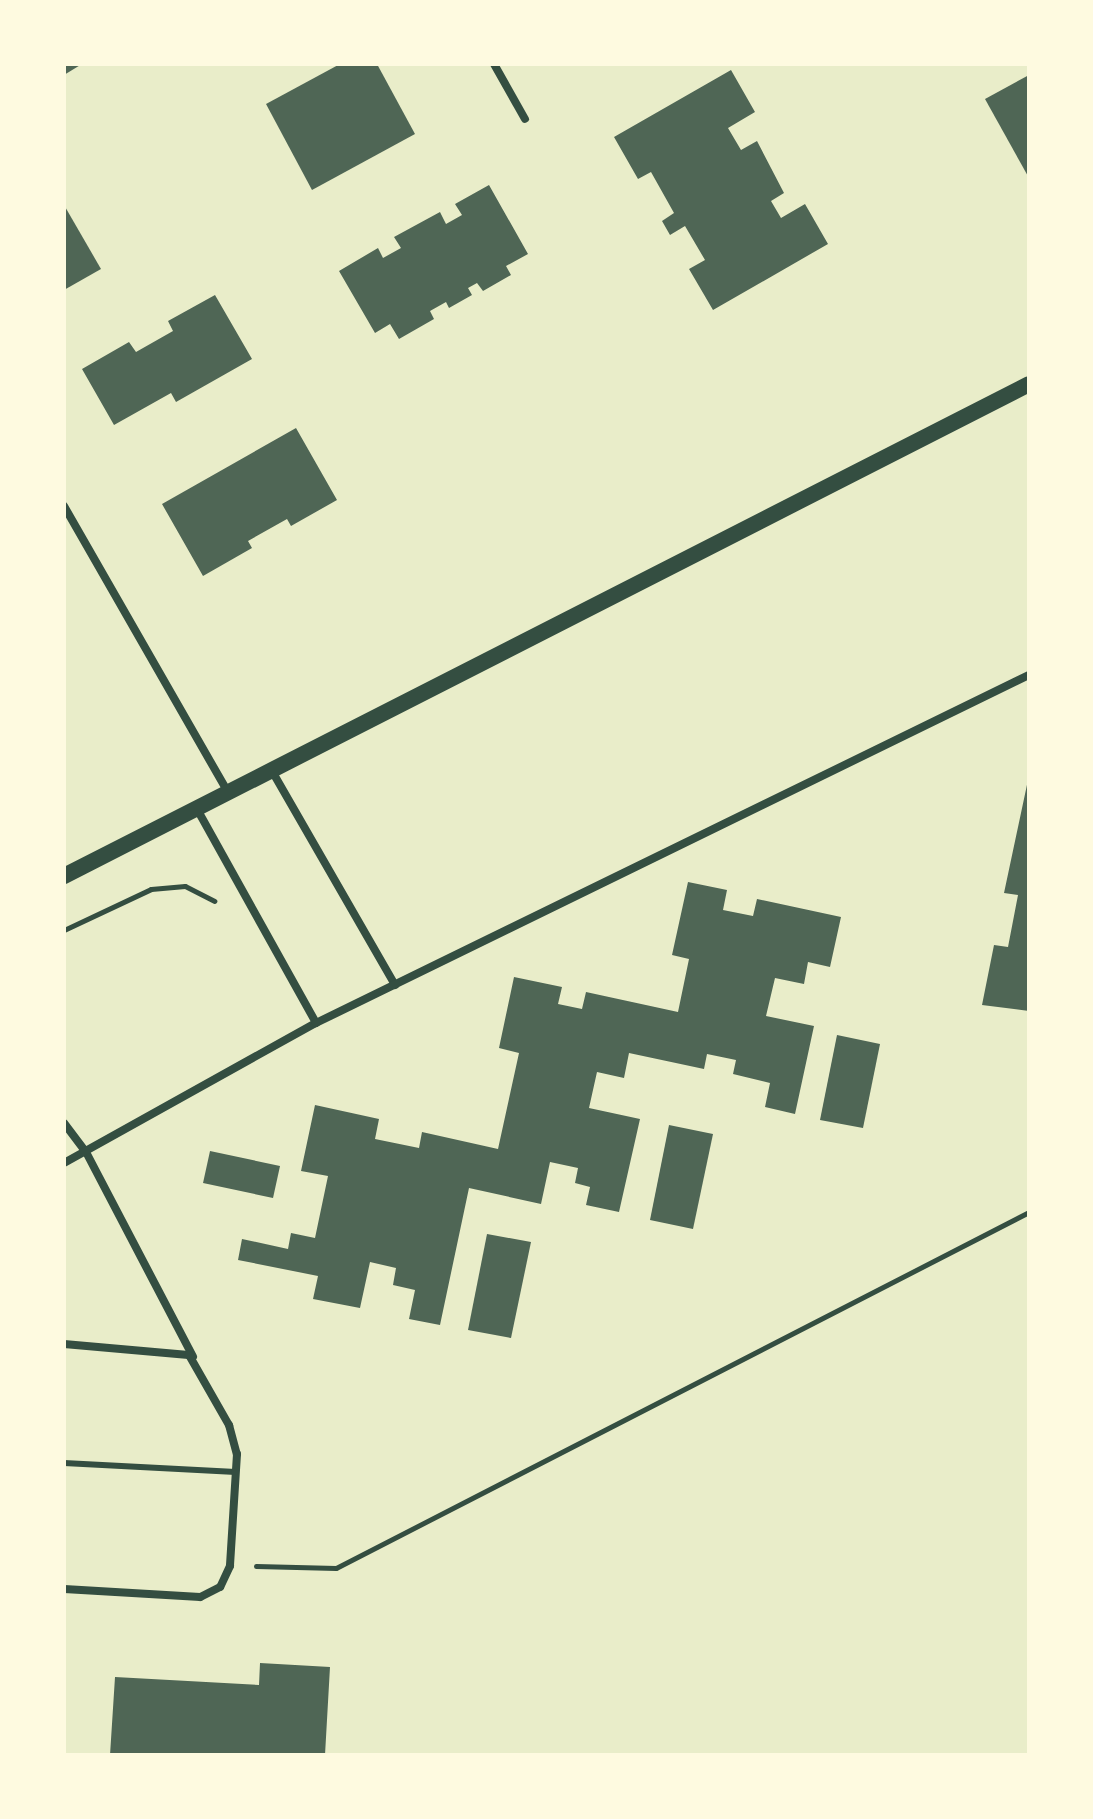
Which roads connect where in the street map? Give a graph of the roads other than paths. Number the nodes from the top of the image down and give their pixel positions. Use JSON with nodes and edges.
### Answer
{"nodes":[{"id":1,"x":494,"y":64,"type":"edge"},
{"id":2,"x":525,"y":119,"type":"dead end"},
{"id":3,"x":1029,"y":384,"type":"edge"},
{"id":4,"x":64,"y":506,"type":"edge"},
{"id":5,"x":1029,"y":675,"type":"edge"},
{"id":6,"x":272,"y":771,"type":"junction"},
{"id":7,"x":228,"y":793,"type":"junction"},
{"id":8,"x":197,"y":809,"type":"junction"},
{"id":9,"x":64,"y":876,"type":"edge"},
{"id":10,"x":395,"y":985,"type":"junction"},
{"id":11,"x":316,"y":1023,"type":"junction"},
{"id":12,"x":64,"y":1123,"type":"edge"},
{"id":13,"x":86,"y":1152,"type":"junction"},
{"id":14,"x":64,"y":1163,"type":"edge"},
{"id":15,"x":64,"y":1344,"type":"edge"},
{"id":16,"x":196,"y":1362,"type":"junction"},
{"id":17,"x":64,"y":1463,"type":"edge"},
{"id":18,"x":236,"y":1472,"type":"junction"},
{"id":19,"x":64,"y":1589,"type":"edge"}],
"edges":[{"from":1,"to":2,"type":"street"},
{"from":3,"to":6,"type":"main road"},
{"from":4,"to":7,"type":"street"},
{"from":5,"to":10,"type":"street"},
{"from":6,"to":7,"type":"main road"},
{"from":6,"to":10,"type":"street"},
{"from":7,"to":8,"type":"main road"},
{"from":8,"to":9,"type":"main road"},
{"from":8,"to":11,"type":"street"},
{"from":10,"to":11,"type":"street"},
{"from":11,"to":13,"type":"street"},
{"from":12,"to":13,"type":"street"},
{"from":13,"to":14,"type":"street"},
{"from":13,"to":16,"type":"street"},
{"from":15,"to":16,"type":"street"},
{"from":16,"to":18,"type":"street"},
{"from":17,"to":18,"type":"lane"},
{"from":18,"to":19,"type":"street"}]}
